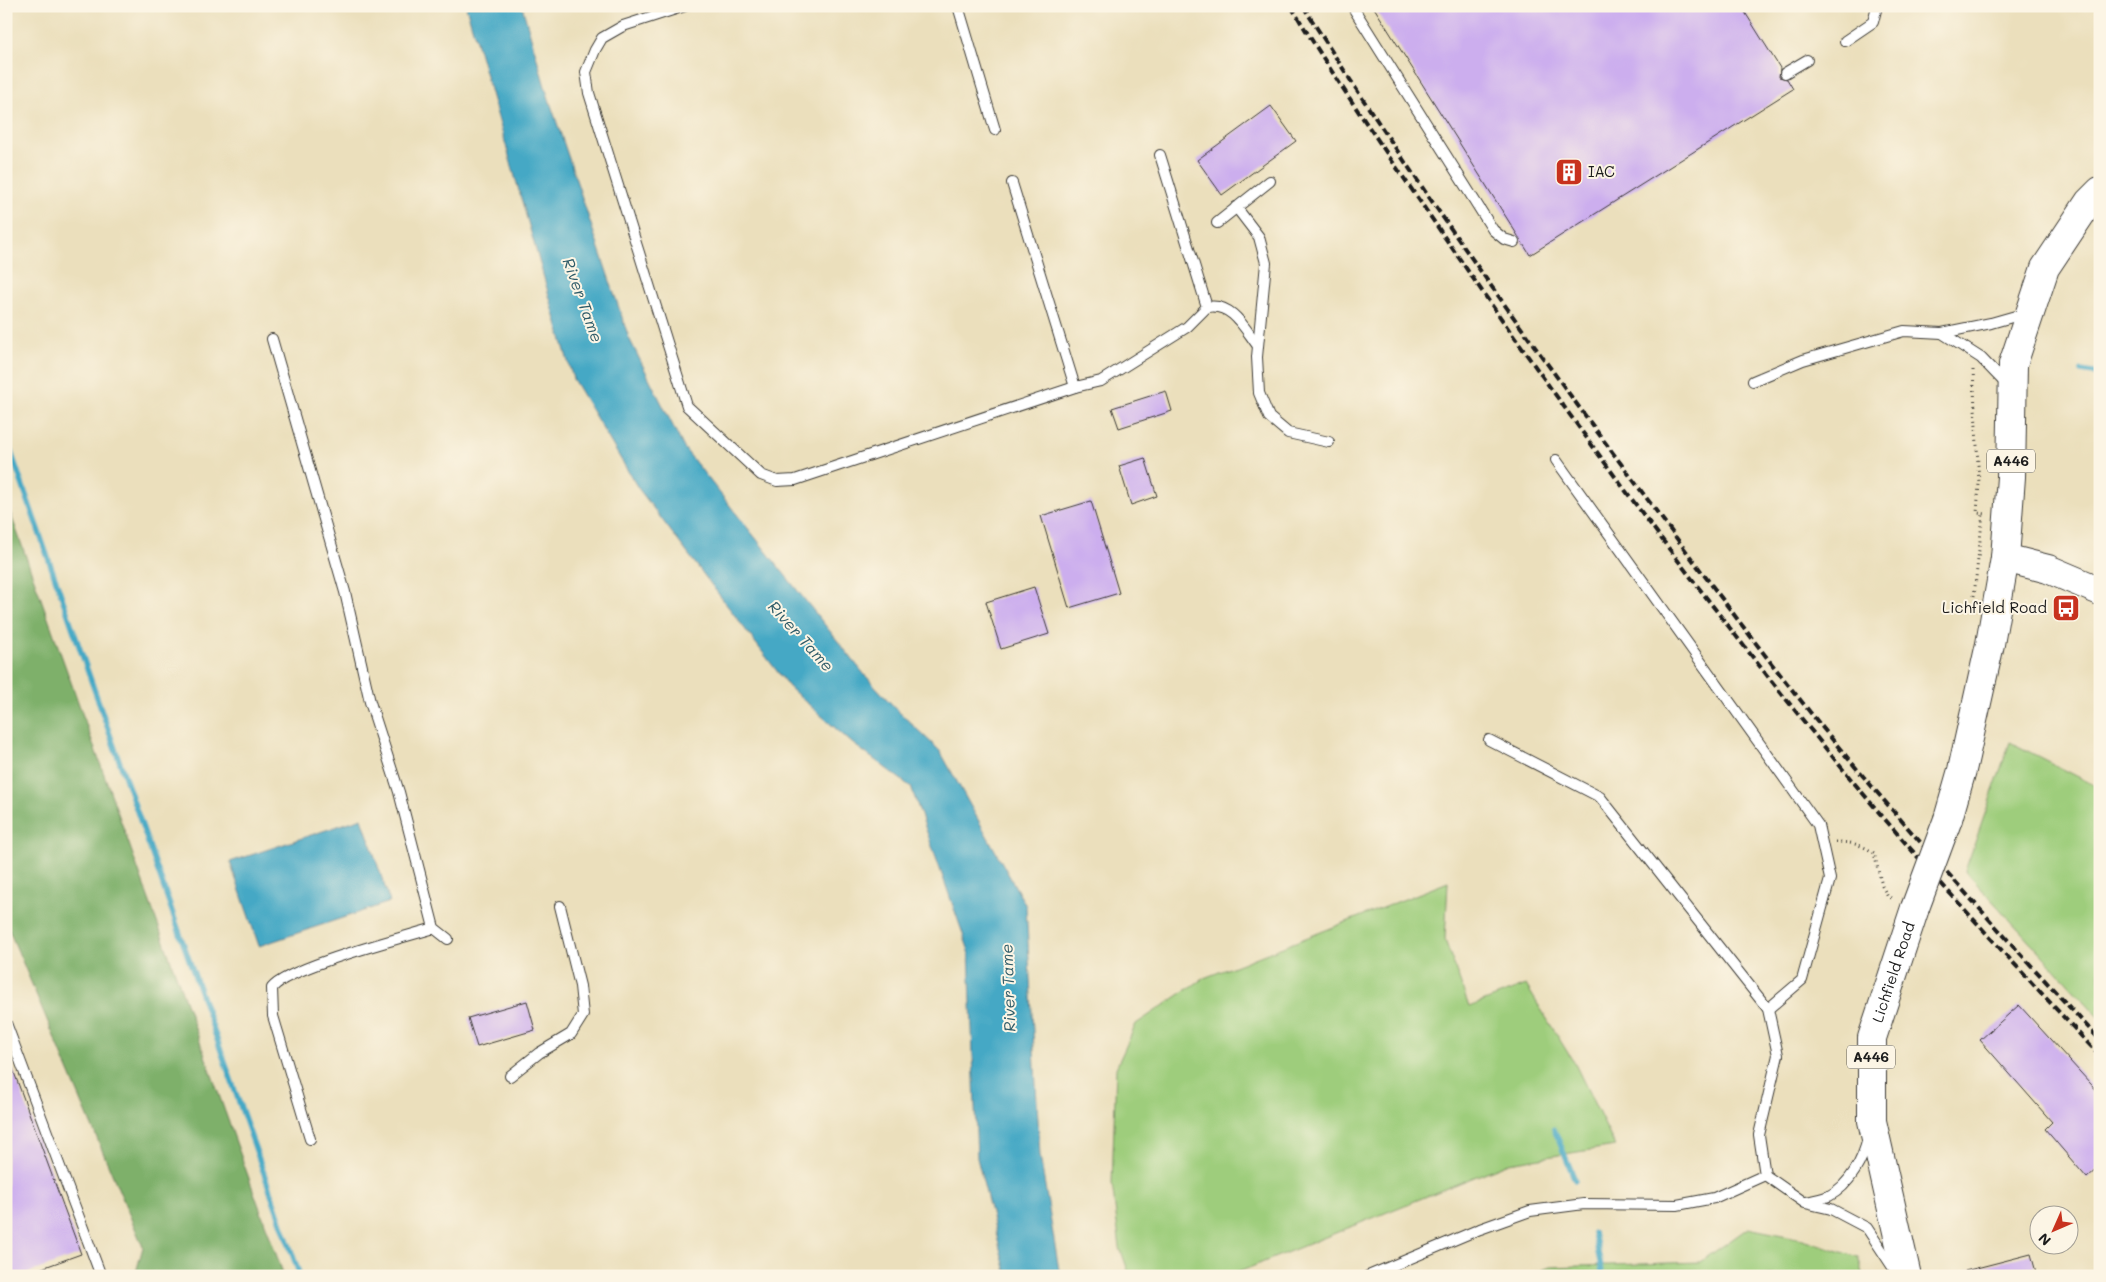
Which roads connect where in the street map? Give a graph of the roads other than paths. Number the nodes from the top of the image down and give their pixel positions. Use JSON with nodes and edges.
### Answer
{"nodes":[{"id":1,"x":685,"y":6,"type":"edge"},
{"id":2,"x":958,"y":6,"type":"edge"},
{"id":3,"x":1352,"y":6,"type":"edge"},
{"id":4,"x":1878,"y":6,"type":"edge"},
{"id":5,"x":1845,"y":41,"type":"dead end"},
{"id":6,"x":1807,"y":60,"type":"dead end"},
{"id":7,"x":1786,"y":73,"type":"dead end"},
{"id":8,"x":995,"y":130,"type":"dead end"},
{"id":9,"x":1160,"y":155,"type":"dead end"},
{"id":10,"x":1270,"y":182,"type":"dead end"},
{"id":11,"x":1012,"y":183,"type":"dead end"},
{"id":12,"x":2100,"y":191,"type":"edge"},
{"id":13,"x":1236,"y":207,"type":"junction"},
{"id":14,"x":1217,"y":222,"type":"dead end"},
{"id":15,"x":1514,"y":242,"type":"dead end"},
{"id":16,"x":1208,"y":307,"type":"junction"},
{"id":17,"x":2030,"y":311,"type":"junction"},
{"id":18,"x":1942,"y":333,"type":"junction"},
{"id":19,"x":272,"y":339,"type":"dead end"},
{"id":20,"x":1258,"y":346,"type":"junction"},
{"id":21,"x":1753,"y":381,"type":"dead end"},
{"id":22,"x":1074,"y":387,"type":"junction"},
{"id":23,"x":2012,"y":390,"type":"junction"},
{"id":24,"x":1329,"y":442,"type":"dead end"},
{"id":25,"x":1556,"y":460,"type":"dead end"},
{"id":26,"x":2004,"y":558,"type":"junction"},
{"id":27,"x":2100,"y":591,"type":"edge"},
{"id":28,"x":1489,"y":740,"type":"dead end"},
{"id":29,"x":560,"y":906,"type":"dead end"},
{"id":30,"x":434,"y":928,"type":"junction"},
{"id":31,"x":448,"y":939,"type":"dead end"},
{"id":32,"x":1768,"y":1009,"type":"junction"},
{"id":33,"x":6,"y":1023,"type":"edge"},
{"id":34,"x":510,"y":1076,"type":"dead end"},
{"id":35,"x":1872,"y":1121,"type":"junction"},
{"id":36,"x":310,"y":1139,"type":"dead end"},
{"id":37,"x":1765,"y":1175,"type":"junction"},
{"id":38,"x":1805,"y":1203,"type":"junction"},
{"id":39,"x":101,"y":1276,"type":"edge"},
{"id":40,"x":1368,"y":1276,"type":"edge"},
{"id":41,"x":1899,"y":1276,"type":"edge"},
{"id":42,"x":1907,"y":1276,"type":"edge"}],
"edges":[{"from":1,"to":22,"type":"lane"},
{"from":2,"to":8,"type":"lane"},
{"from":3,"to":15,"type":"lane"},
{"from":4,"to":5,"type":"lane"},
{"from":6,"to":7,"type":"lane"},
{"from":9,"to":16,"type":"lane"},
{"from":10,"to":13,"type":"lane"},
{"from":11,"to":22,"type":"lane"},
{"from":12,"to":17,"type":"main road","name":"Lichfield Road","number":"A446"},
{"from":13,"to":14,"type":"lane"},
{"from":13,"to":20,"type":"lane"},
{"from":16,"to":20,"type":"lane"},
{"from":16,"to":22,"type":"lane"},
{"from":17,"to":18,"type":"lane"},
{"from":17,"to":23,"type":"main road","name":"Lichfield Road","number":"A446"},
{"from":18,"to":21,"type":"lane"},
{"from":18,"to":23,"type":"lane"},
{"from":19,"to":30,"type":"lane"},
{"from":20,"to":24,"type":"lane"},
{"from":23,"to":26,"type":"main road","name":"Lichfield Road","number":"A446"},
{"from":25,"to":32,"type":"lane"},
{"from":26,"to":27,"type":"main road"},
{"from":26,"to":35,"type":"main road","name":"Lichfield Road","number":"A446","bridge":true},
{"from":28,"to":32,"type":"lane"},
{"from":29,"to":34,"type":"lane"},
{"from":30,"to":31,"type":"lane"},
{"from":30,"to":36,"type":"lane"},
{"from":32,"to":37,"type":"lane"},
{"from":33,"to":39,"type":"lane"},
{"from":35,"to":38,"type":"lane"},
{"from":35,"to":42,"type":"main road","name":"Lichfield Road","number":"A446"},
{"from":37,"to":38,"type":"lane"},
{"from":37,"to":40,"type":"lane"},
{"from":38,"to":41,"type":"lane"}]}
